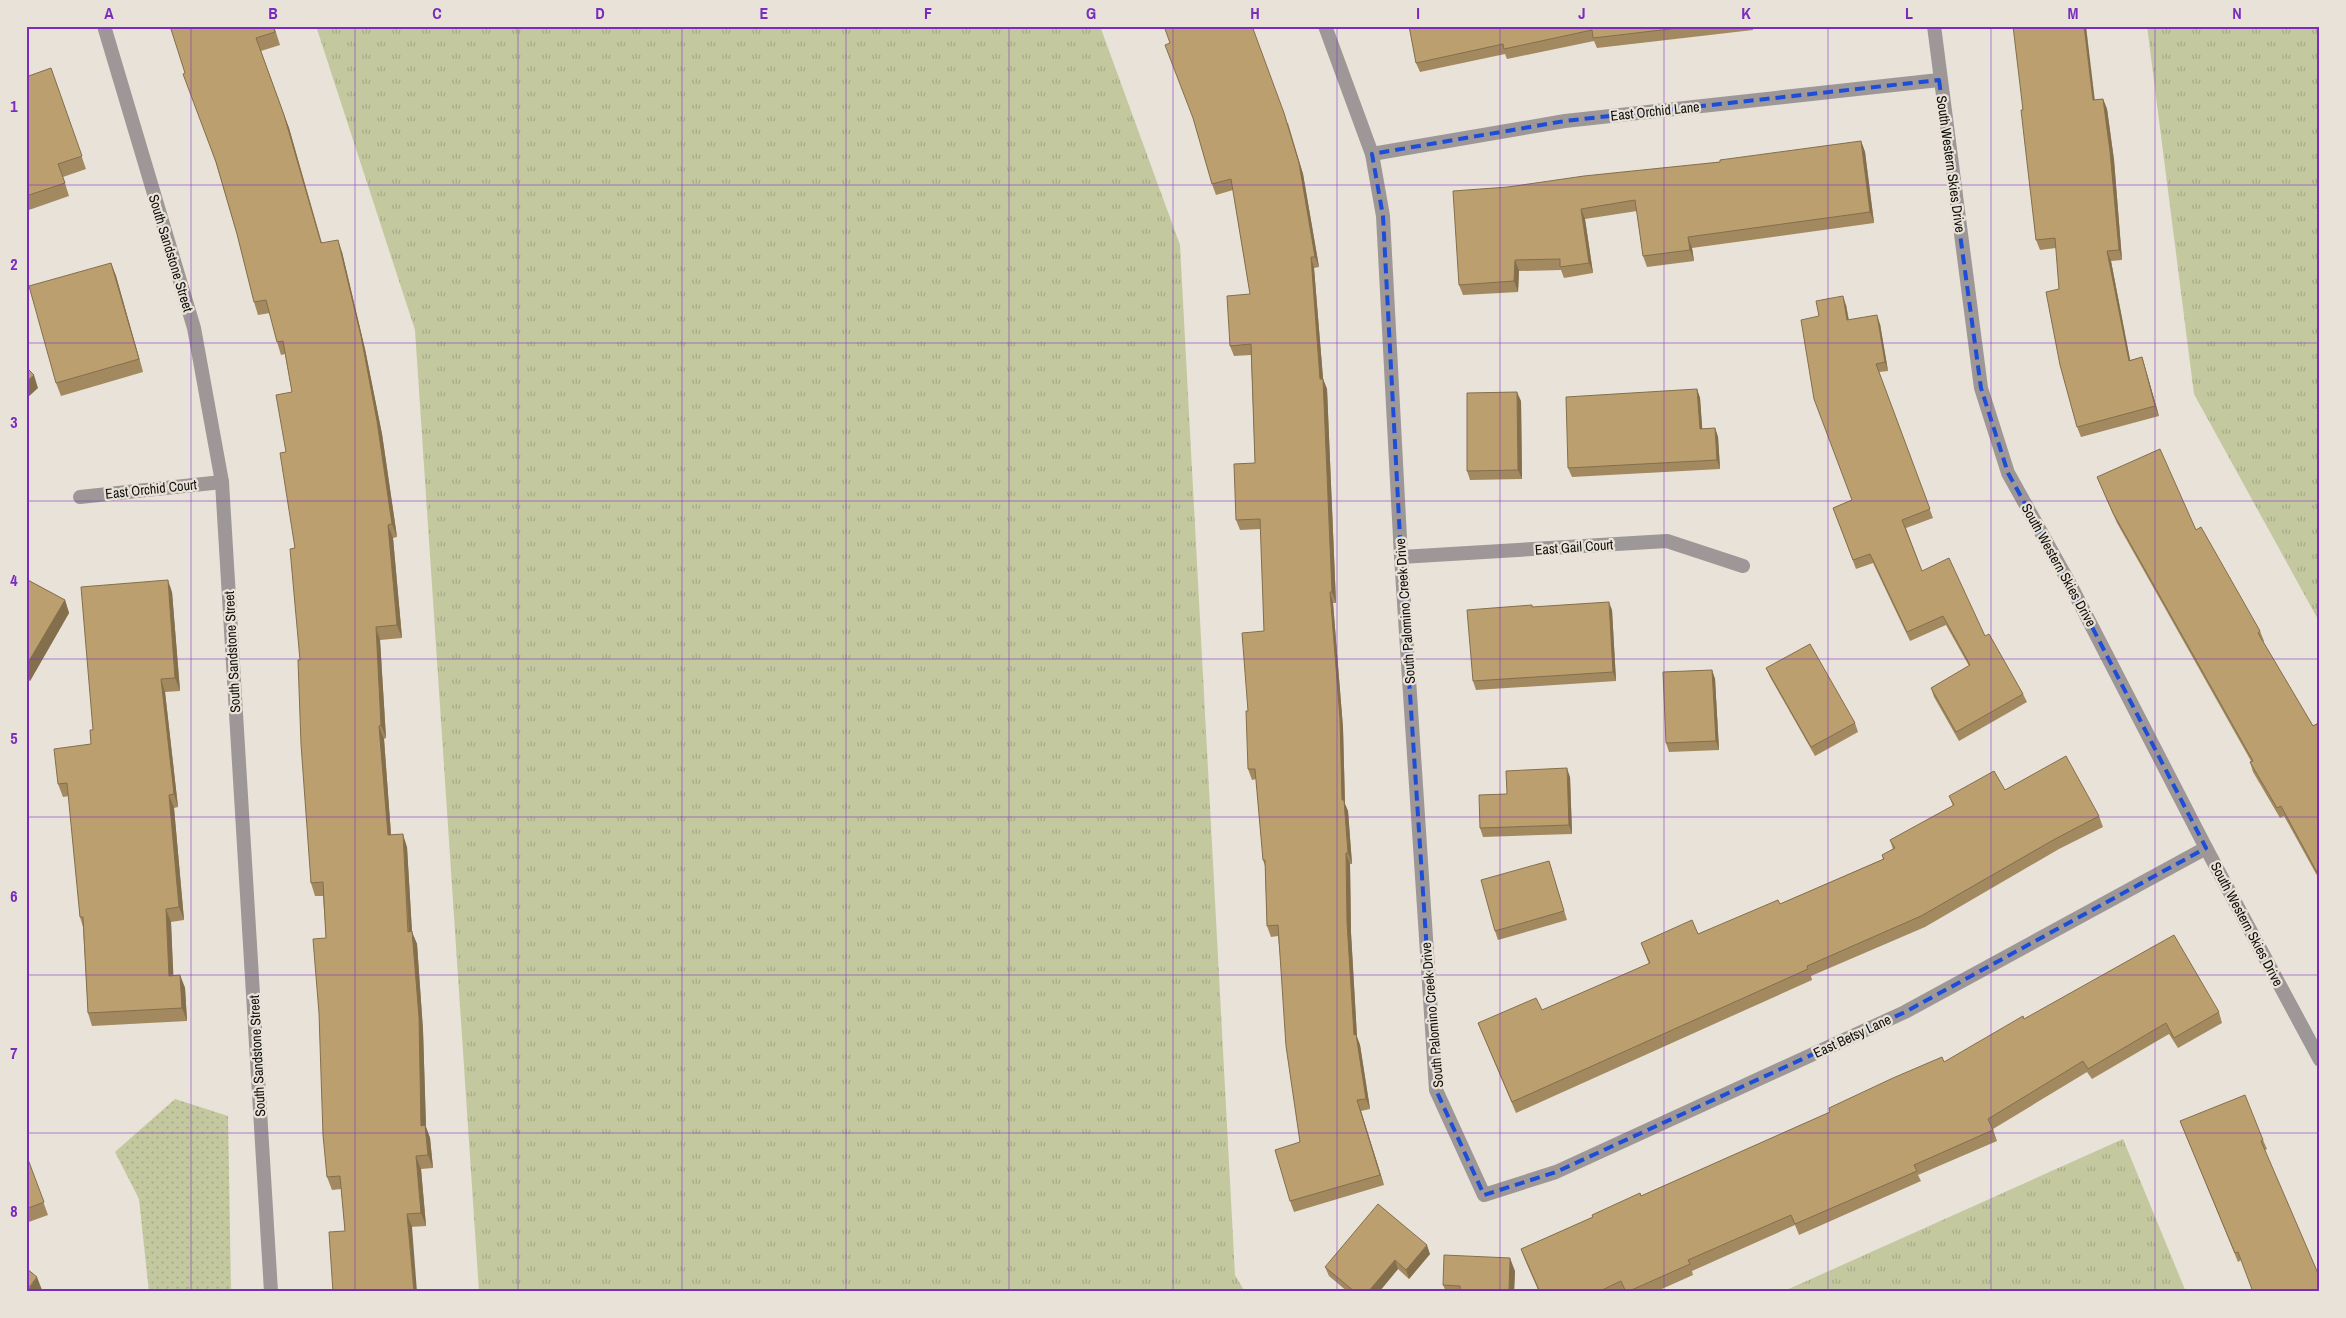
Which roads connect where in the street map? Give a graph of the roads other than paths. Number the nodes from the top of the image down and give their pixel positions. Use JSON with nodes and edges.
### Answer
{"nodes":[{"id":1,"x":104,"y":26,"type":"edge"},
{"id":2,"x":1325,"y":26,"type":"edge"},
{"id":3,"x":1934,"y":26,"type":"edge"},
{"id":4,"x":1939,"y":80,"type":"junction"},
{"id":5,"x":1372,"y":154,"type":"junction"},
{"id":6,"x":222,"y":482,"type":"junction"},
{"id":7,"x":80,"y":497,"type":"dead end"},
{"id":8,"x":1401,"y":557,"type":"junction"},
{"id":9,"x":1743,"y":566,"type":"dead end"},
{"id":10,"x":2206,"y":848,"type":"junction"},
{"id":11,"x":2320,"y":1060,"type":"edge"},
{"id":12,"x":1484,"y":1195,"type":"joint"},
{"id":13,"x":271,"y":1292,"type":"edge"}],
"edges":[{"from":1,"to":6,"type":"street","name":"South Sandstone Street"},
{"from":2,"to":5,"type":"street","name":"South Palomino Creek Drive"},
{"from":3,"to":4,"type":"street","name":"South Western Skies Drive"},
{"from":4,"to":5,"type":"street","name":"East Orchid Lane"},
{"from":4,"to":10,"type":"street","name":"South Western Skies Drive"},
{"from":5,"to":8,"type":"street","name":"South Palomino Creek Drive"},
{"from":6,"to":7,"type":"street","name":"East Orchid Court"},
{"from":6,"to":13,"type":"street","name":"South Sandstone Street"},
{"from":8,"to":9,"type":"street","name":"East Gail Court"},
{"from":8,"to":12,"type":"street","name":"South Palomino Creek Drive"},
{"from":10,"to":11,"type":"street","name":"South Western Skies Drive"},
{"from":10,"to":12,"type":"street","name":"East Betsy Lane"}]}
